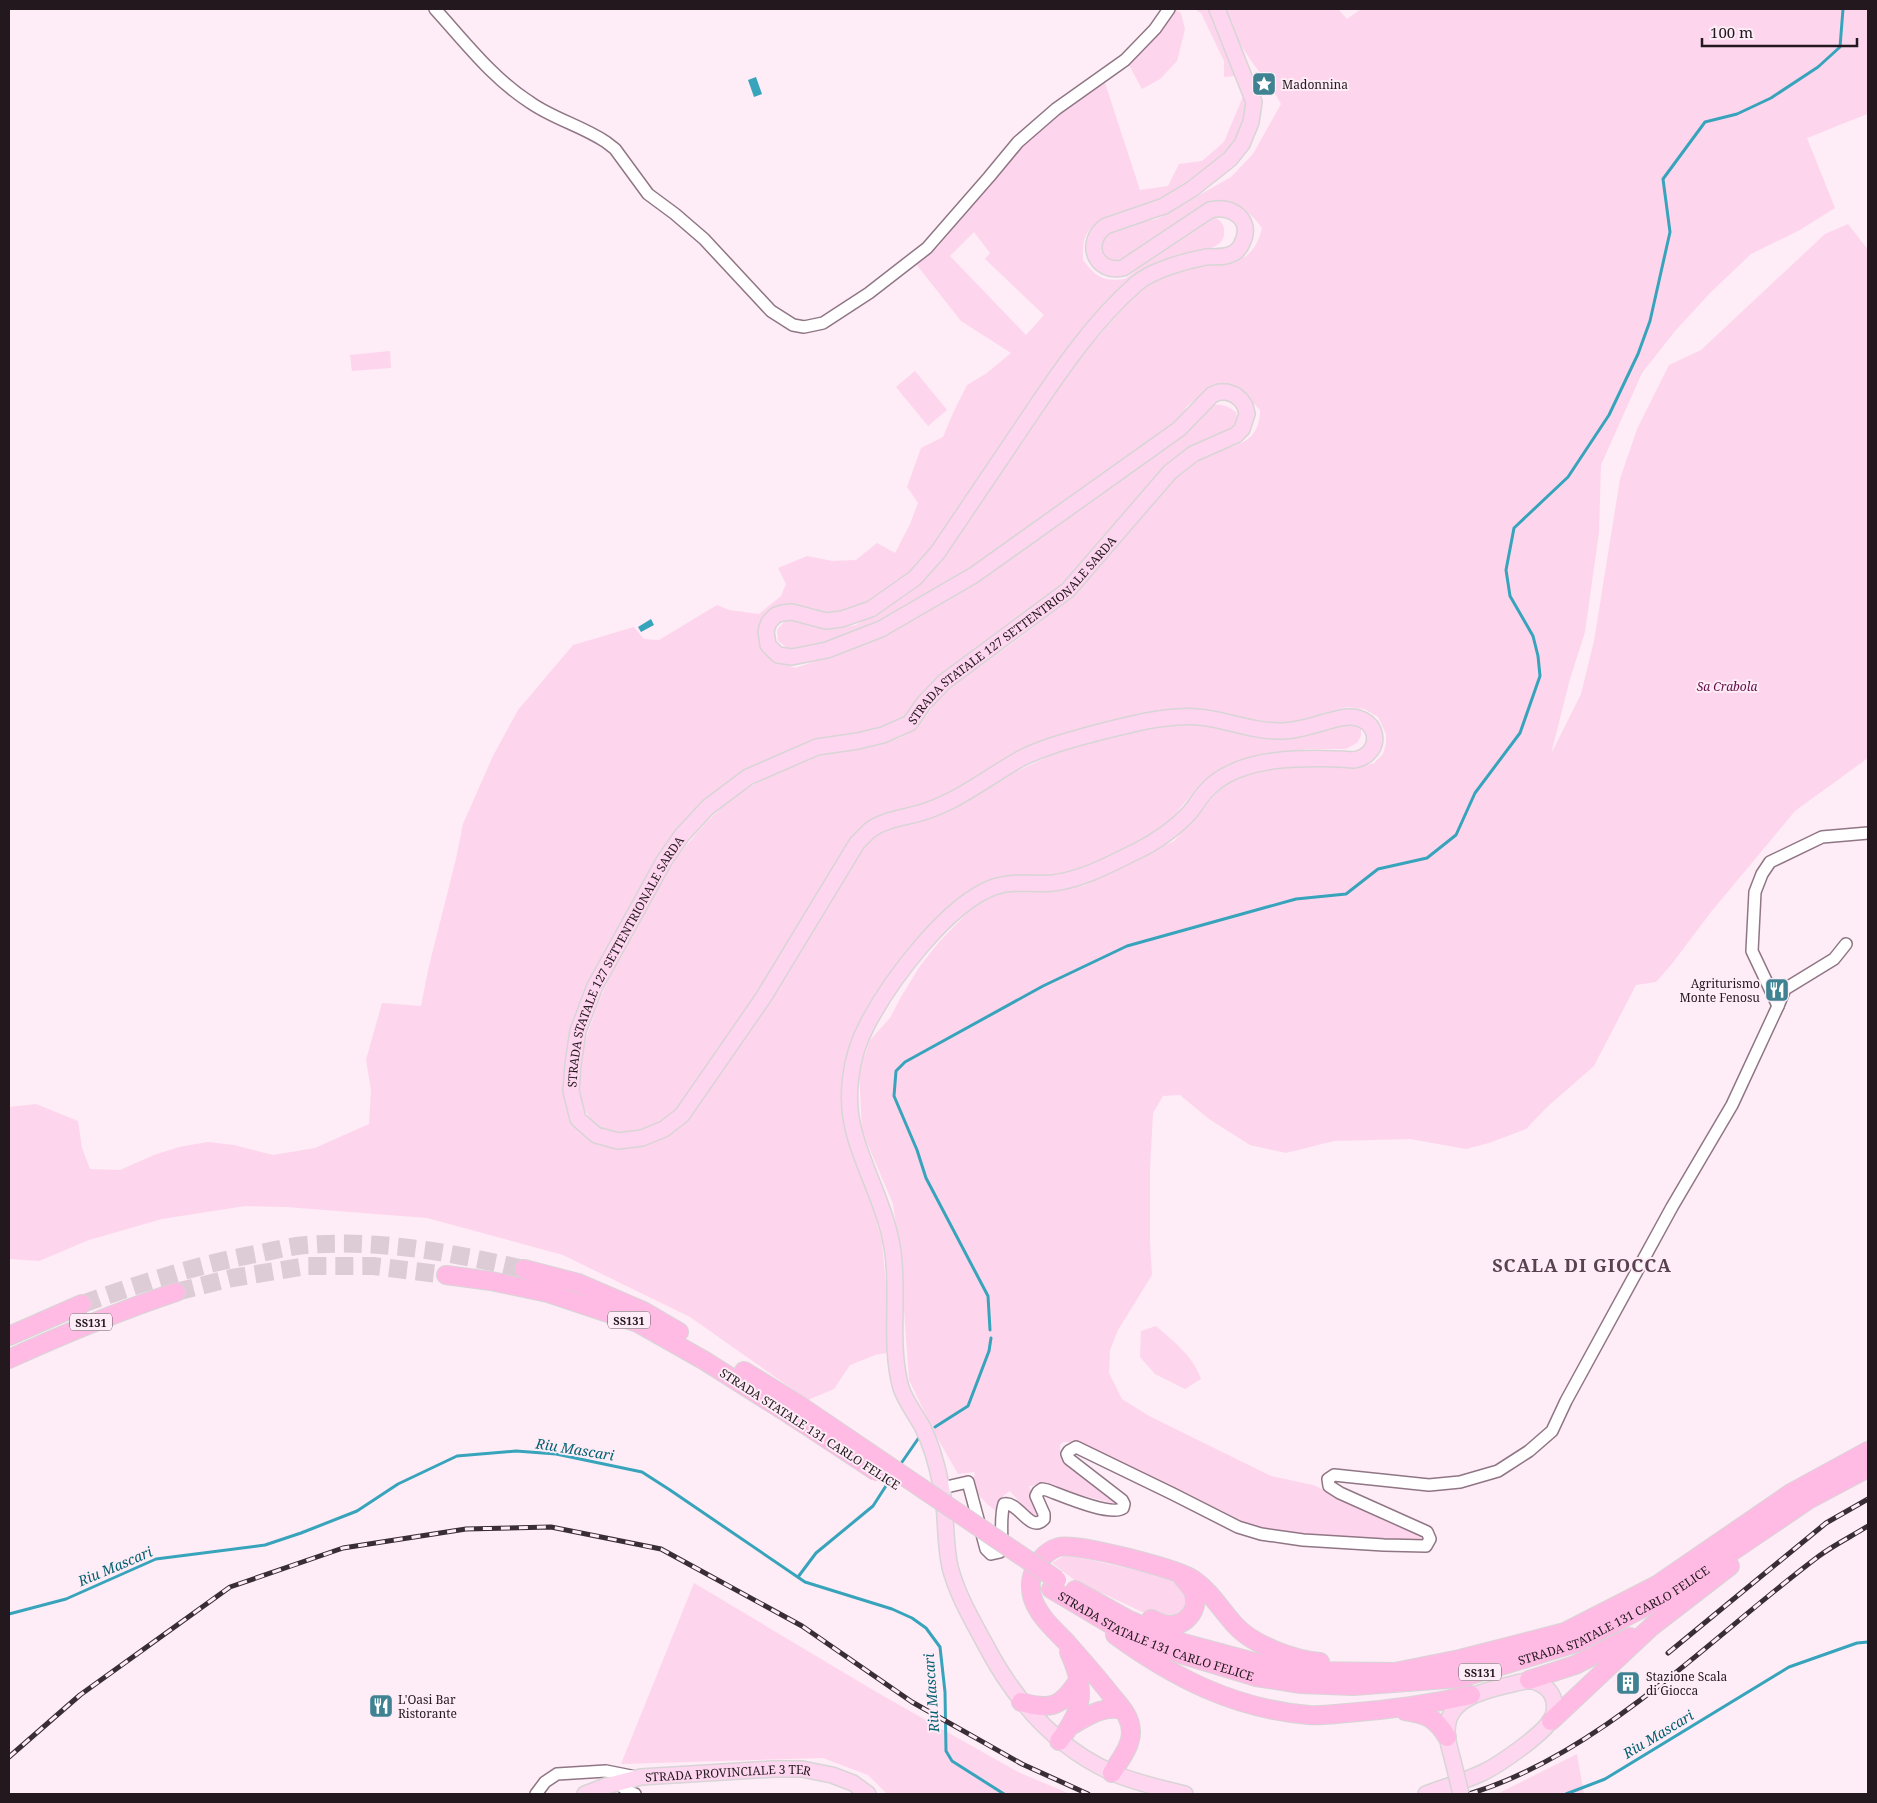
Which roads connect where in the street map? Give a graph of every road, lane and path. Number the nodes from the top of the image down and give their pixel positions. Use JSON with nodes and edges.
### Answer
{"nodes":[{"id":1,"x":435,"y":9,"type":"edge"},
{"id":2,"x":1169,"y":9,"type":"edge"},
{"id":3,"x":1218,"y":13,"type":"edge"},
{"id":4,"x":1868,"y":833,"type":"edge"},
{"id":5,"x":1846,"y":944,"type":"dead end"},
{"id":6,"x":1778,"y":1006,"type":"junction"},
{"id":7,"x":524,"y":1269,"type":"tunnel mouth"},
{"id":8,"x":446,"y":1275,"type":"tunnel mouth"},
{"id":9,"x":176,"y":1292,"type":"tunnel mouth"},
{"id":10,"x":82,"y":1304,"type":"tunnel mouth"},
{"id":11,"x":9,"y":1336,"type":"edge"},
{"id":12,"x":9,"y":1359,"type":"edge"},
{"id":13,"x":796,"y":1410,"type":"junction"},
{"id":14,"x":1868,"y":1451,"type":"edge"},
{"id":15,"x":1868,"y":1468,"type":"edge"},
{"id":16,"x":942,"y":1488,"type":"junction"},
{"id":17,"x":1764,"y":1529,"type":"junction"},
{"id":18,"x":1178,"y":1572,"type":"junction"},
{"id":19,"x":1057,"y":1586,"type":"junction"},
{"id":20,"x":1651,"y":1627,"type":"junction"},
{"id":21,"x":1063,"y":1638,"type":"junction"},
{"id":22,"x":1395,"y":1672,"type":"junction"},
{"id":23,"x":1079,"y":1679,"type":"junction"},
{"id":24,"x":1529,"y":1680,"type":"junction"},
{"id":25,"x":1471,"y":1695,"type":"junction"},
{"id":26,"x":1021,"y":1702,"type":"junction"},
{"id":27,"x":1123,"y":1710,"type":"junction"},
{"id":28,"x":1389,"y":1710,"type":"junction"},
{"id":29,"x":1550,"y":1721,"type":"junction"},
{"id":30,"x":1072,"y":1725,"type":"junction"},
{"id":31,"x":1447,"y":1737,"type":"junction"},
{"id":32,"x":1058,"y":1741,"type":"junction"},
{"id":33,"x":1112,"y":1773,"type":"junction"},
{"id":34,"x":641,"y":1777,"type":"junction"},
{"id":35,"x":620,"y":1783,"type":"junction"},
{"id":36,"x":536,"y":1794,"type":"edge"},
{"id":37,"x":586,"y":1794,"type":"edge"},
{"id":38,"x":635,"y":1794,"type":"edge"},
{"id":39,"x":868,"y":1794,"type":"edge"},
{"id":40,"x":1185,"y":1794,"type":"edge"},
{"id":41,"x":1426,"y":1794,"type":"edge"},
{"id":42,"x":1461,"y":1794,"type":"edge"}],
"edges":[{"from":1,"to":2,"type":"street"},
{"from":3,"to":16,"type":"main road","name":"STRADA STATALE 127 SETTENTRIONALE SARDA"},
{"from":4,"to":6,"type":"street"},
{"from":5,"to":6,"type":"street"},
{"from":6,"to":16,"type":"street"},
{"from":7,"to":13,"type":"highway","name":"STRADA STATALE 131 CARLO FELICE","number":"SS131"},
{"from":8,"to":13,"type":"highway","name":"STRADA STATALE 131 CARLO FELICE","number":"SS131"},
{"from":9,"to":12,"type":"highway","number":"SS131"},
{"from":10,"to":11,"type":"highway","number":"SS131"},
{"from":13,"to":19,"type":"highway","name":"STRADA STATALE 131 CARLO FELICE","number":"SS131","bridge":true},
{"from":14,"to":22,"type":"highway","name":"STRADA STATALE 131 CARLO FELICE","number":"SS131"},
{"from":15,"to":17,"type":"highway","name":"STRADA STATALE 131 CARLO FELICE","number":"SS131"},
{"from":16,"to":26,"type":"main road","name":"STRADA STATALE 127 SETTENTRIONALE SARDA"},
{"from":17,"to":19,"type":"highway","name":"STRADA STATALE 131 CARLO FELICE","number":"SS131"},
{"from":17,"to":20,"type":"highway"},
{"from":18,"to":19,"type":"highway"},
{"from":18,"to":21,"type":"highway"},
{"from":18,"to":22,"type":"highway"},
{"from":19,"to":22,"type":"highway","name":"STRADA STATALE 131 CARLO FELICE","number":"SS131"},
{"from":19,"to":28,"type":"highway"},
{"from":20,"to":24,"type":"highway"},
{"from":20,"to":29,"type":"highway"},
{"from":21,"to":23,"type":"highway"},
{"from":21,"to":27,"type":"highway"},
{"from":23,"to":26,"type":"highway"},
{"from":23,"to":30,"type":"highway"},
{"from":24,"to":25,"type":"main road"},
{"from":24,"to":29,"type":"main road"},
{"from":25,"to":28,"type":"highway"},
{"from":25,"to":31,"type":"main road"},
{"from":26,"to":32,"type":"main road","name":"STRADA STATALE 127 SETTENTRIONALE SARDA"},
{"from":27,"to":30,"type":"highway"},
{"from":27,"to":33,"type":"highway"},
{"from":28,"to":31,"type":"highway"},
{"from":29,"to":41,"type":"main road"},
{"from":30,"to":32,"type":"highway"},
{"from":31,"to":42,"type":"main road","bridge":true},
{"from":32,"to":33,"type":"main road","name":"STRADA STATALE 127 SETTENTRIONALE SARDA"},
{"from":33,"to":40,"type":"main road","name":"STRADA STATALE 127 SETTENTRIONALE SARDA"},
{"from":34,"to":35,"type":"main road","name":"STRADA PROVINCIALE 3 TER"},
{"from":34,"to":36,"type":"street"},
{"from":34,"to":39,"type":"main road","name":"STRADA PROVINCIALE 3 TER"},
{"from":35,"to":37,"type":"main road","name":"STRADA PROVINCIALE 3 TER"},
{"from":35,"to":38,"type":"street"}]}
